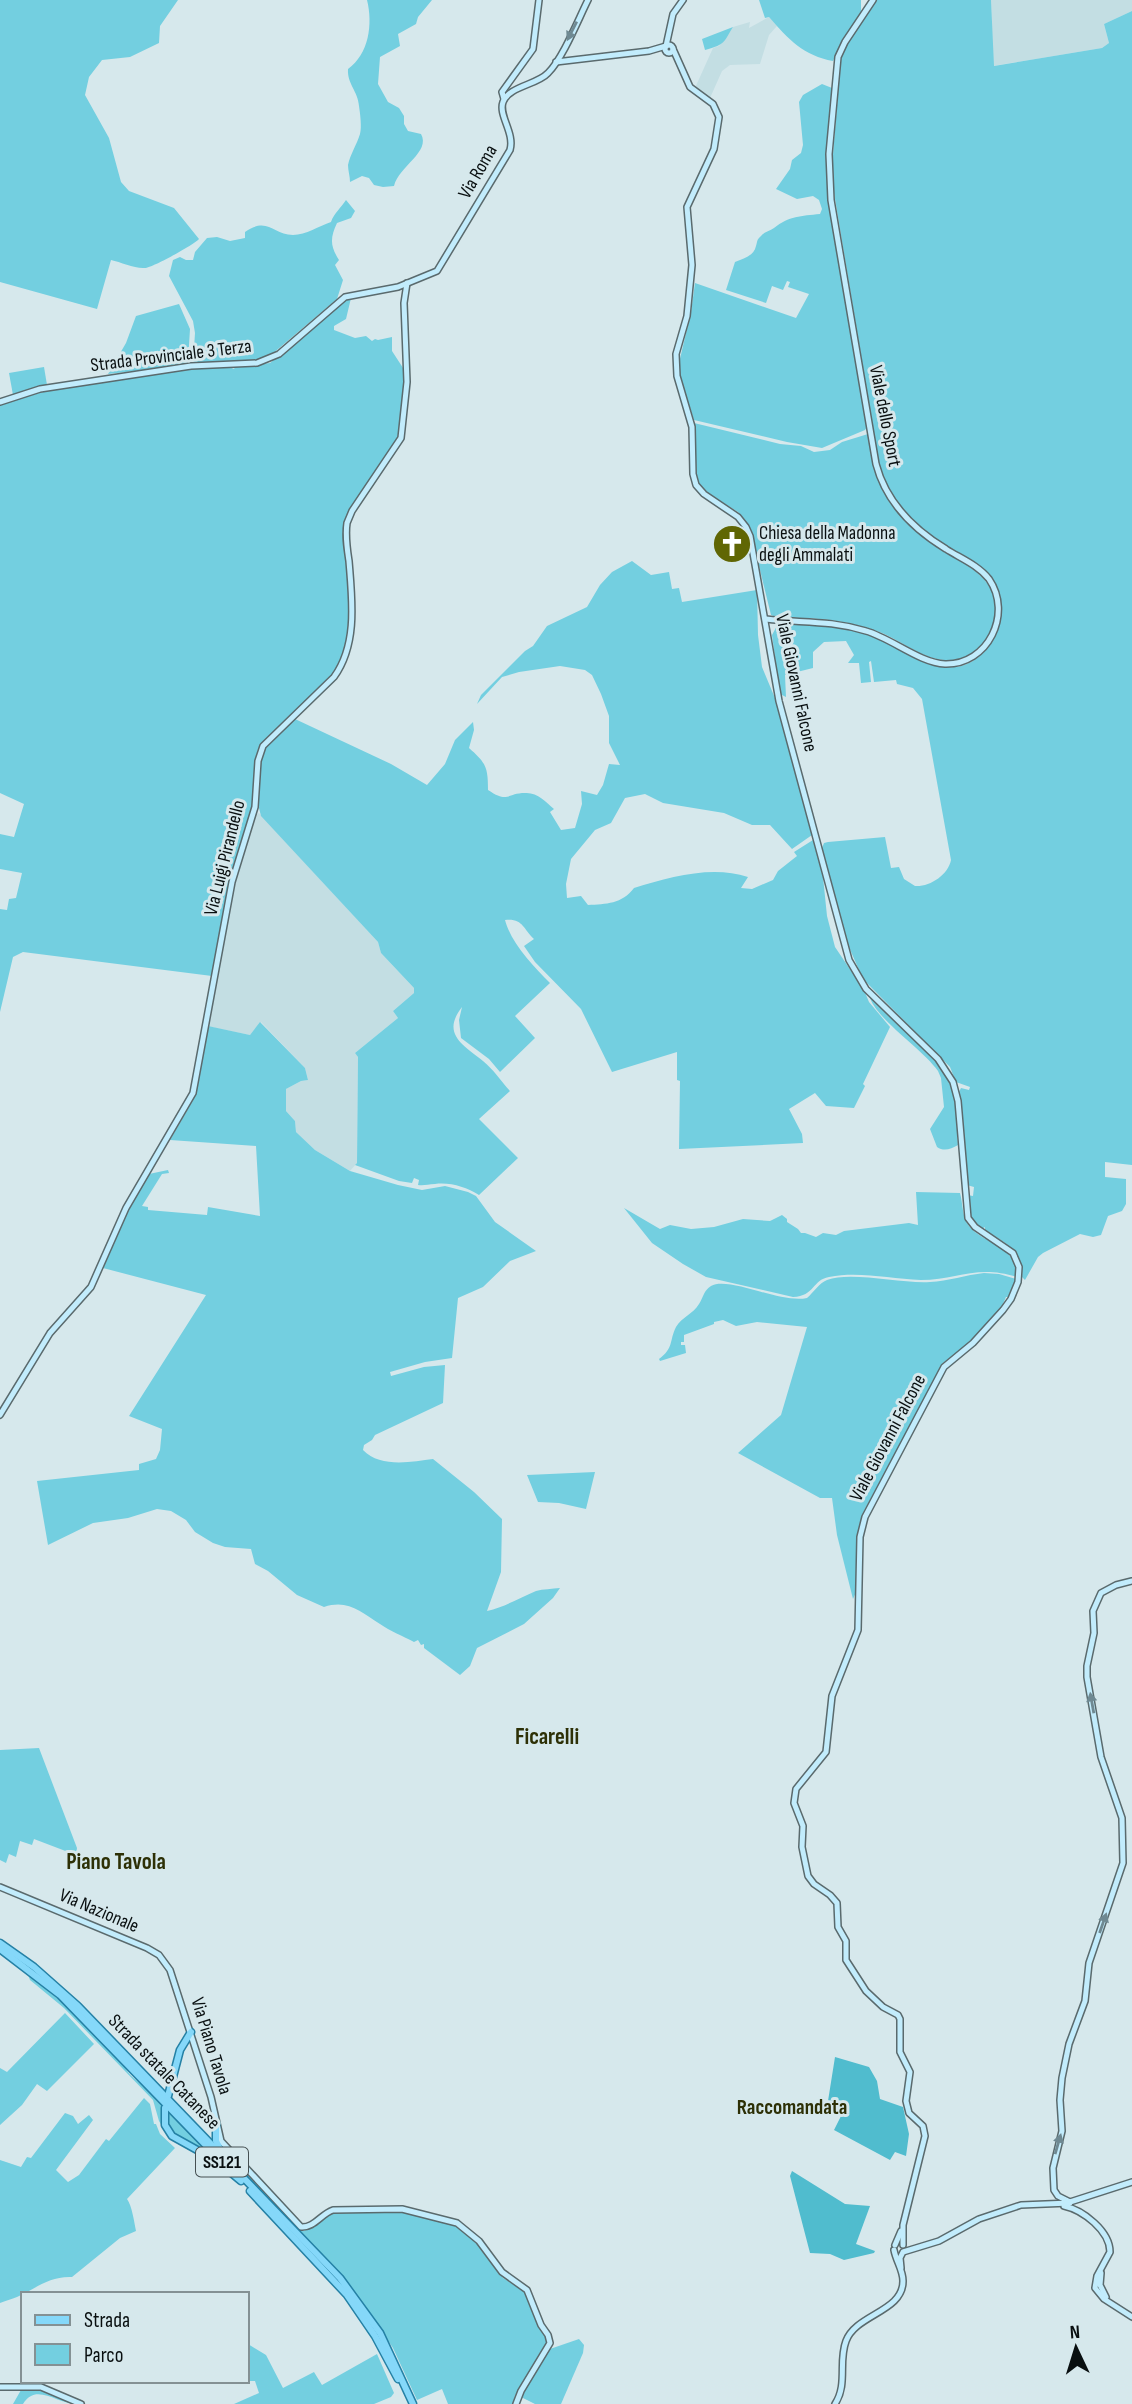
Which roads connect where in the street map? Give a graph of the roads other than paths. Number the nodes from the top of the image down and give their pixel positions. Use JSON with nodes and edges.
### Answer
{"nodes":[{"id":1,"x":539,"y":0,"type":"edge"},
{"id":2,"x":588,"y":0,"type":"edge"},
{"id":3,"x":683,"y":0,"type":"edge"},
{"id":4,"x":873,"y":0,"type":"edge"},
{"id":5,"x":669,"y":49,"type":"junction"},
{"id":6,"x":556,"y":62,"type":"junction"},
{"id":7,"x":513,"y":77,"type":"junction"},
{"id":8,"x":509,"y":94,"type":"junction"},
{"id":9,"x":504,"y":99,"type":"junction"},
{"id":10,"x":407,"y":283,"type":"junction"},
{"id":11,"x":398,"y":287,"type":"junction"},
{"id":12,"x":404,"y":303,"type":"junction"},
{"id":13,"x":0,"y":402,"type":"edge"},
{"id":14,"x":766,"y":619,"type":"junction"},
{"id":15,"x":780,"y":621,"type":"junction"},
{"id":16,"x":768,"y":633,"type":"junction"},
{"id":17,"x":0,"y":1415,"type":"edge"},
{"id":18,"x":1132,"y":1581,"type":"edge"},
{"id":19,"x":0,"y":1887,"type":"edge"},
{"id":20,"x":0,"y":1943,"type":"edge"},
{"id":21,"x":0,"y":1949,"type":"edge"},
{"id":22,"x":174,"y":1979,"type":"joint"},
{"id":23,"x":191,"y":2032,"type":"junction"},
{"id":24,"x":194,"y":2045,"type":"junction"},
{"id":25,"x":183,"y":2046,"type":"junction"},
{"id":26,"x":168,"y":2096,"type":"dead end"},
{"id":27,"x":166,"y":2108,"type":"dead end"},
{"id":28,"x":216,"y":2123,"type":"junction"},
{"id":29,"x":226,"y":2160,"type":"junction"},
{"id":30,"x":241,"y":2181,"type":"junction"},
{"id":31,"x":1132,"y":2182,"type":"edge"},
{"id":32,"x":1072,"y":2204,"type":"junction"},
{"id":33,"x":903,"y":2225,"type":"junction"},
{"id":34,"x":895,"y":2248,"type":"junction"},
{"id":35,"x":903,"y":2249,"type":"junction"},
{"id":36,"x":901,"y":2268,"type":"junction"},
{"id":37,"x":1132,"y":2317,"type":"edge"},
{"id":38,"x":0,"y":2387,"type":"edge"},
{"id":39,"x":80,"y":2404,"type":"edge"},
{"id":40,"x":411,"y":2404,"type":"edge"},
{"id":41,"x":516,"y":2404,"type":"edge"},
{"id":42,"x":835,"y":2404,"type":"edge"}],
"edges":[{"from":1,"to":7,"type":"street"},
{"from":2,"to":6,"type":"street","one_way":true},
{"from":3,"to":5,"type":"street","name":"Viale Giovanni Falcone"},
{"from":4,"to":15,"type":"street","name":"Viale dello Sport"},
{"from":5,"to":6,"type":"street"},
{"from":5,"to":14,"type":"street","name":"Viale Giovanni Falcone"},
{"from":6,"to":8,"type":"street"},
{"from":7,"to":8,"type":"street"},
{"from":7,"to":9,"type":"street"},
{"from":8,"to":9,"type":"street"},
{"from":9,"to":10,"type":"street","name":"Via Roma"},
{"from":10,"to":11,"type":"street","name":"Strada Provinciale 3 Terza"},
{"from":10,"to":12,"type":"street"},
{"from":11,"to":12,"type":"street"},
{"from":11,"to":13,"type":"street","name":"Strada Provinciale 3 Terza"},
{"from":12,"to":17,"type":"street","name":"Via Luigi Pirandello"},
{"from":14,"to":15,"type":"street","name":"Viale dello Sport"},
{"from":14,"to":16,"type":"street","name":"Viale Giovanni Falcone"},
{"from":15,"to":16,"type":"street"},
{"from":16,"to":33,"type":"street","name":"Viale Giovanni Falcone"},
{"from":32,"to":18,"type":"street","one_way":true},
{"from":19,"to":22,"type":"street","name":"Via Nazionale"},
{"from":20,"to":29,"type":"main road","name":"Strada statale Catanese","number":"SS121"},
{"from":21,"to":30,"type":"main road","name":"Strada statale Catanese","number":"SS121"},
{"from":22,"to":23,"type":"street","name":"Via Piano Tavola"},
{"from":23,"to":24,"type":"street","name":"Via Piano Tavola"},
{"from":23,"to":25,"type":"main road"},
{"from":24,"to":25,"type":"main road"},
{"from":24,"to":28,"type":"street","name":"Via Piano Tavola"},
{"from":25,"to":26,"type":"main road"},
{"from":27,"to":30,"type":"main road"},
{"from":28,"to":29,"type":"main road"},
{"from":28,"to":41,"type":"street","name":"Via Piano Tavola"},
{"from":29,"to":40,"type":"main road","name":"Strada statale Catanese","number":"SS121"},
{"from":30,"to":40,"type":"main road","name":"Strada statale Catanese","number":"SS121"},
{"from":31,"to":32,"type":"street"},
{"from":32,"to":35,"type":"street"},
{"from":32,"to":37,"type":"street"},
{"from":33,"to":34,"type":"street"},
{"from":33,"to":35,"type":"street"},
{"from":34,"to":35,"type":"street"},
{"from":34,"to":36,"type":"street"},
{"from":35,"to":36,"type":"street"},
{"from":36,"to":42,"type":"street"},
{"from":38,"to":39,"type":"street"}]}
